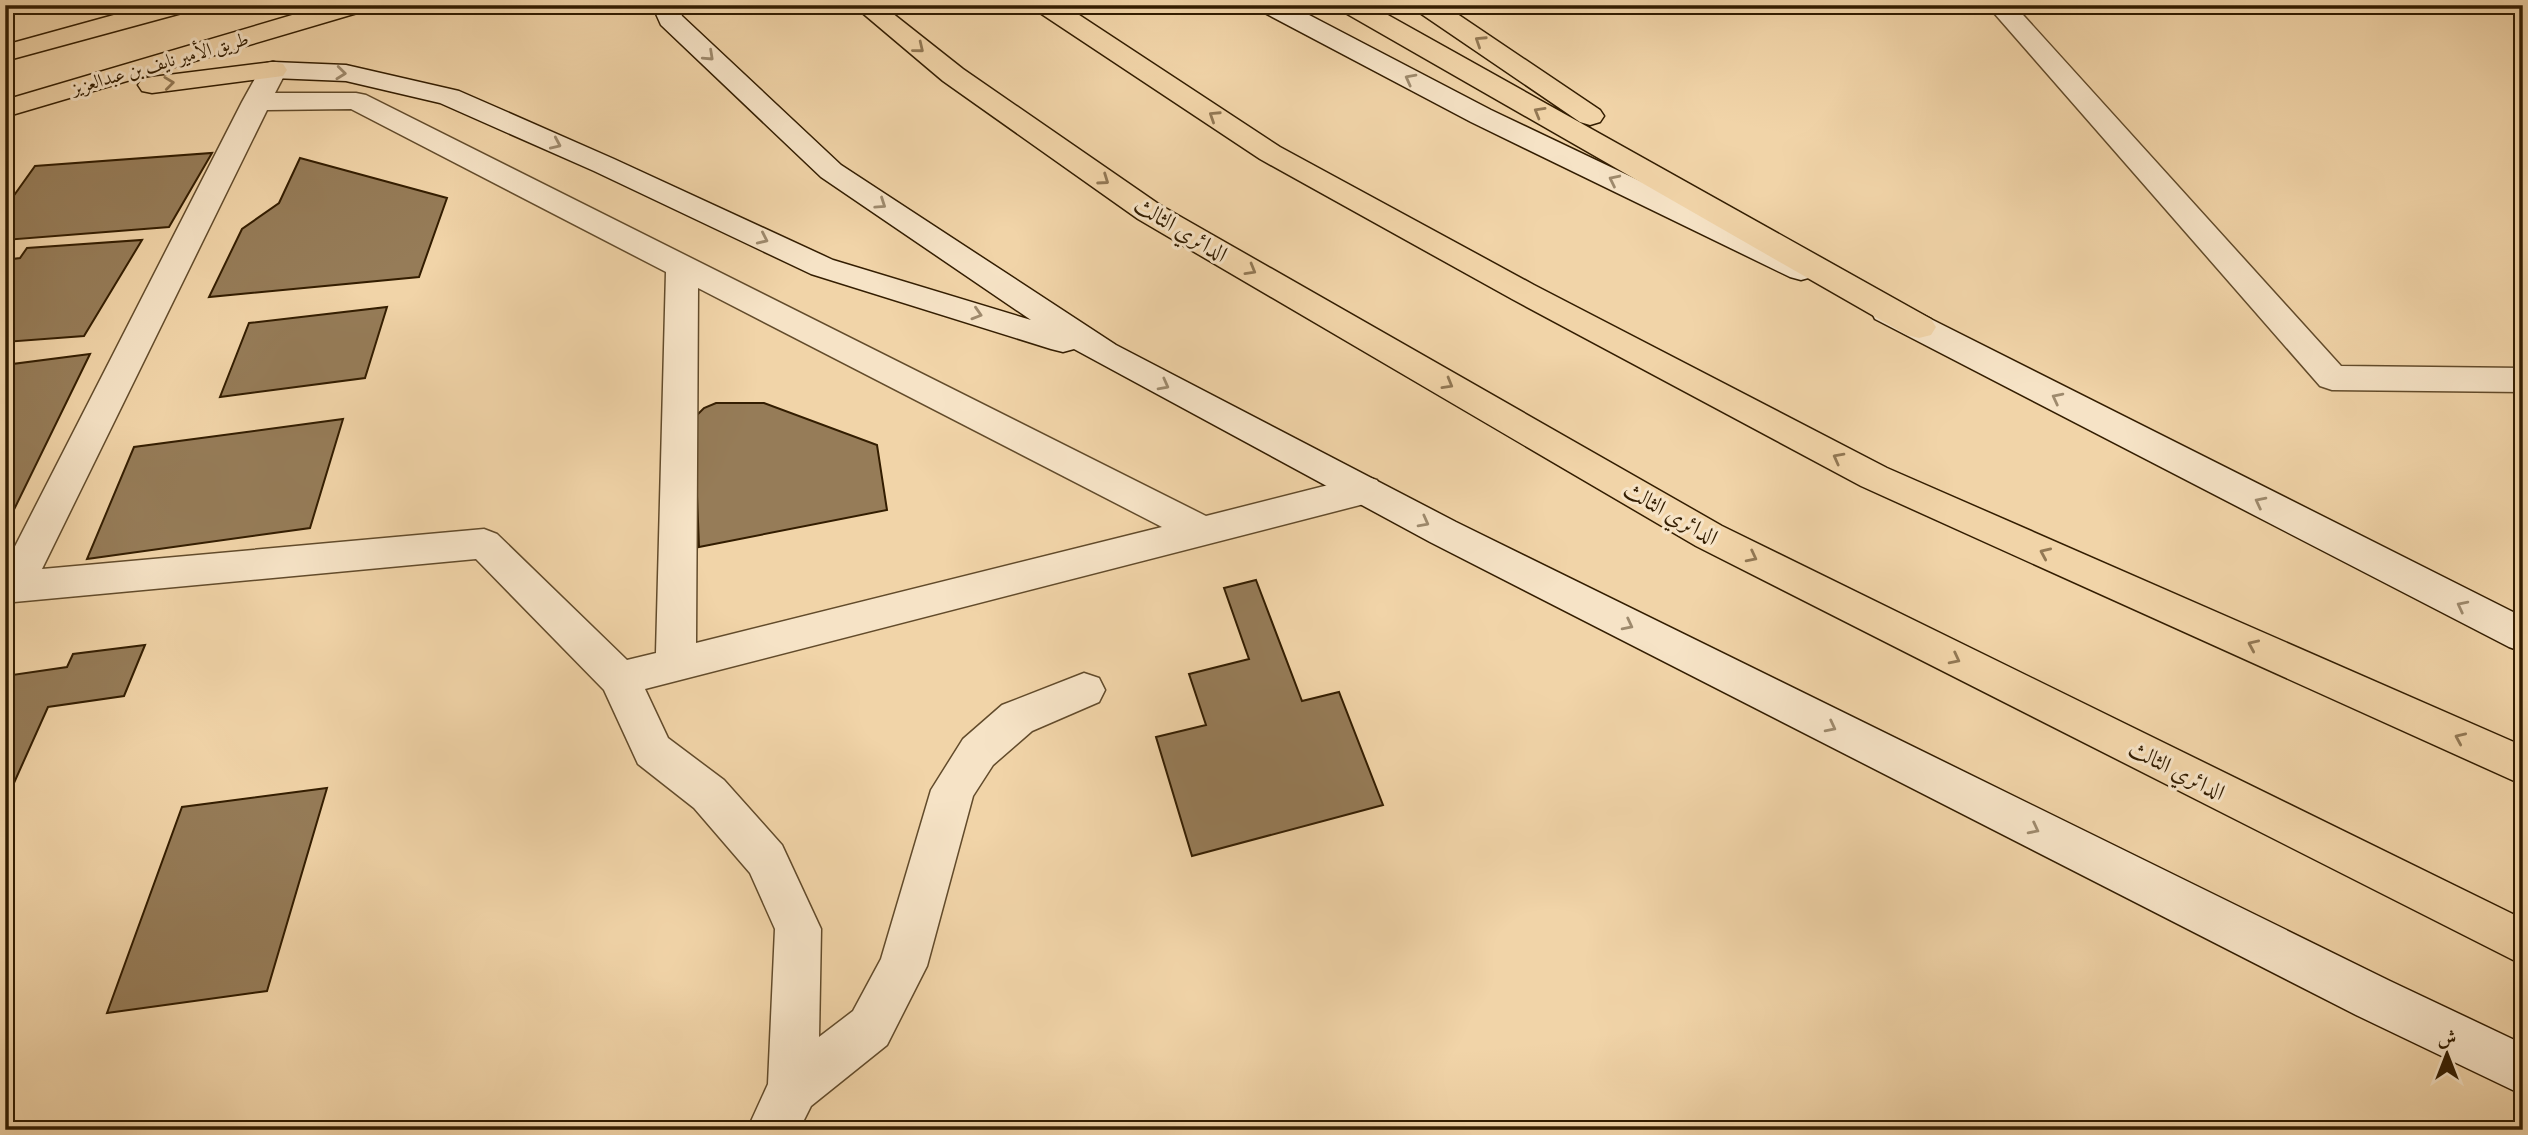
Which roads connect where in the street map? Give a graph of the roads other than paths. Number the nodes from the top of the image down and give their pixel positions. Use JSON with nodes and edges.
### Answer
{"nodes":[{"id":1,"x":118,"y":5,"type":"edge"},
{"id":2,"x":180,"y":5,"type":"edge"},
{"id":3,"x":355,"y":5,"type":"edge"},
{"id":4,"x":664,"y":5,"type":"edge"},
{"id":5,"x":866,"y":5,"type":"edge"},
{"id":6,"x":1046,"y":5,"type":"edge"},
{"id":7,"x":1270,"y":5,"type":"edge"},
{"id":8,"x":1351,"y":5,"type":"edge"},
{"id":9,"x":1426,"y":5,"type":"edge"},
{"id":10,"x":2000,"y":5,"type":"edge"},
{"id":11,"x":5,"y":51,"type":"edge"},
{"id":12,"x":273,"y":70,"type":"junction"},
{"id":13,"x":256,"y":102,"type":"junction"},
{"id":14,"x":5,"y":110,"type":"edge"},
{"id":15,"x":1735,"y":224,"type":"junction"},
{"id":16,"x":682,"y":267,"type":"junction"},
{"id":17,"x":1919,"y":327,"type":"junction"},
{"id":18,"x":1104,"y":353,"type":"junction"},
{"id":19,"x":2523,"y":380,"type":"edge"},
{"id":20,"x":1364,"y":490,"type":"junction"},
{"id":21,"x":1202,"y":531,"type":"junction"},
{"id":22,"x":2523,"y":636,"type":"edge"},
{"id":23,"x":676,"y":665,"type":"junction"},
{"id":24,"x":620,"y":680,"type":"junction"},
{"id":25,"x":1084,"y":690,"type":"dead end"},
{"id":26,"x":2523,"y":766,"type":"edge"},
{"id":27,"x":2523,"y":943,"type":"edge"},
{"id":28,"x":2523,"y":1070,"type":"edge"},
{"id":29,"x":793,"y":1088,"type":"junction"},
{"id":30,"x":772,"y":1130,"type":"edge"}],
"edges":[{"from":1,"to":11,"type":"main road"},
{"from":2,"to":11,"type":"main road"},
{"from":3,"to":14,"type":"main road","name":"طريق الأمير نايف بن عبدالعزيز"},
{"from":4,"to":18,"type":"street","one_way":true},
{"from":5,"to":27,"type":"main road","name":"الدائري الثالث","one_way":true},
{"from":26,"to":6,"type":"main road","one_way":true},
{"from":17,"to":7,"type":"street","one_way":true},
{"from":15,"to":8,"type":"main road","one_way":true},
{"from":15,"to":9,"type":"main road","one_way":true},
{"from":10,"to":19,"type":"street"},
{"from":12,"to":13,"type":"street"},
{"from":14,"to":12,"type":"main road","one_way":true},
{"from":12,"to":18,"type":"street","one_way":true},
{"from":13,"to":16,"type":"street"},
{"from":13,"to":24,"type":"street"},
{"from":15,"to":17,"type":"main road"},
{"from":16,"to":21,"type":"street"},
{"from":16,"to":23,"type":"street"},
{"from":22,"to":17,"type":"street","one_way":true},
{"from":18,"to":20,"type":"street","one_way":true},
{"from":20,"to":21,"type":"street"},
{"from":20,"to":28,"type":"street","one_way":true},
{"from":21,"to":23,"type":"street"},
{"from":23,"to":24,"type":"street"},
{"from":24,"to":29,"type":"street"},
{"from":25,"to":29,"type":"street"},
{"from":29,"to":30,"type":"street"}]}
